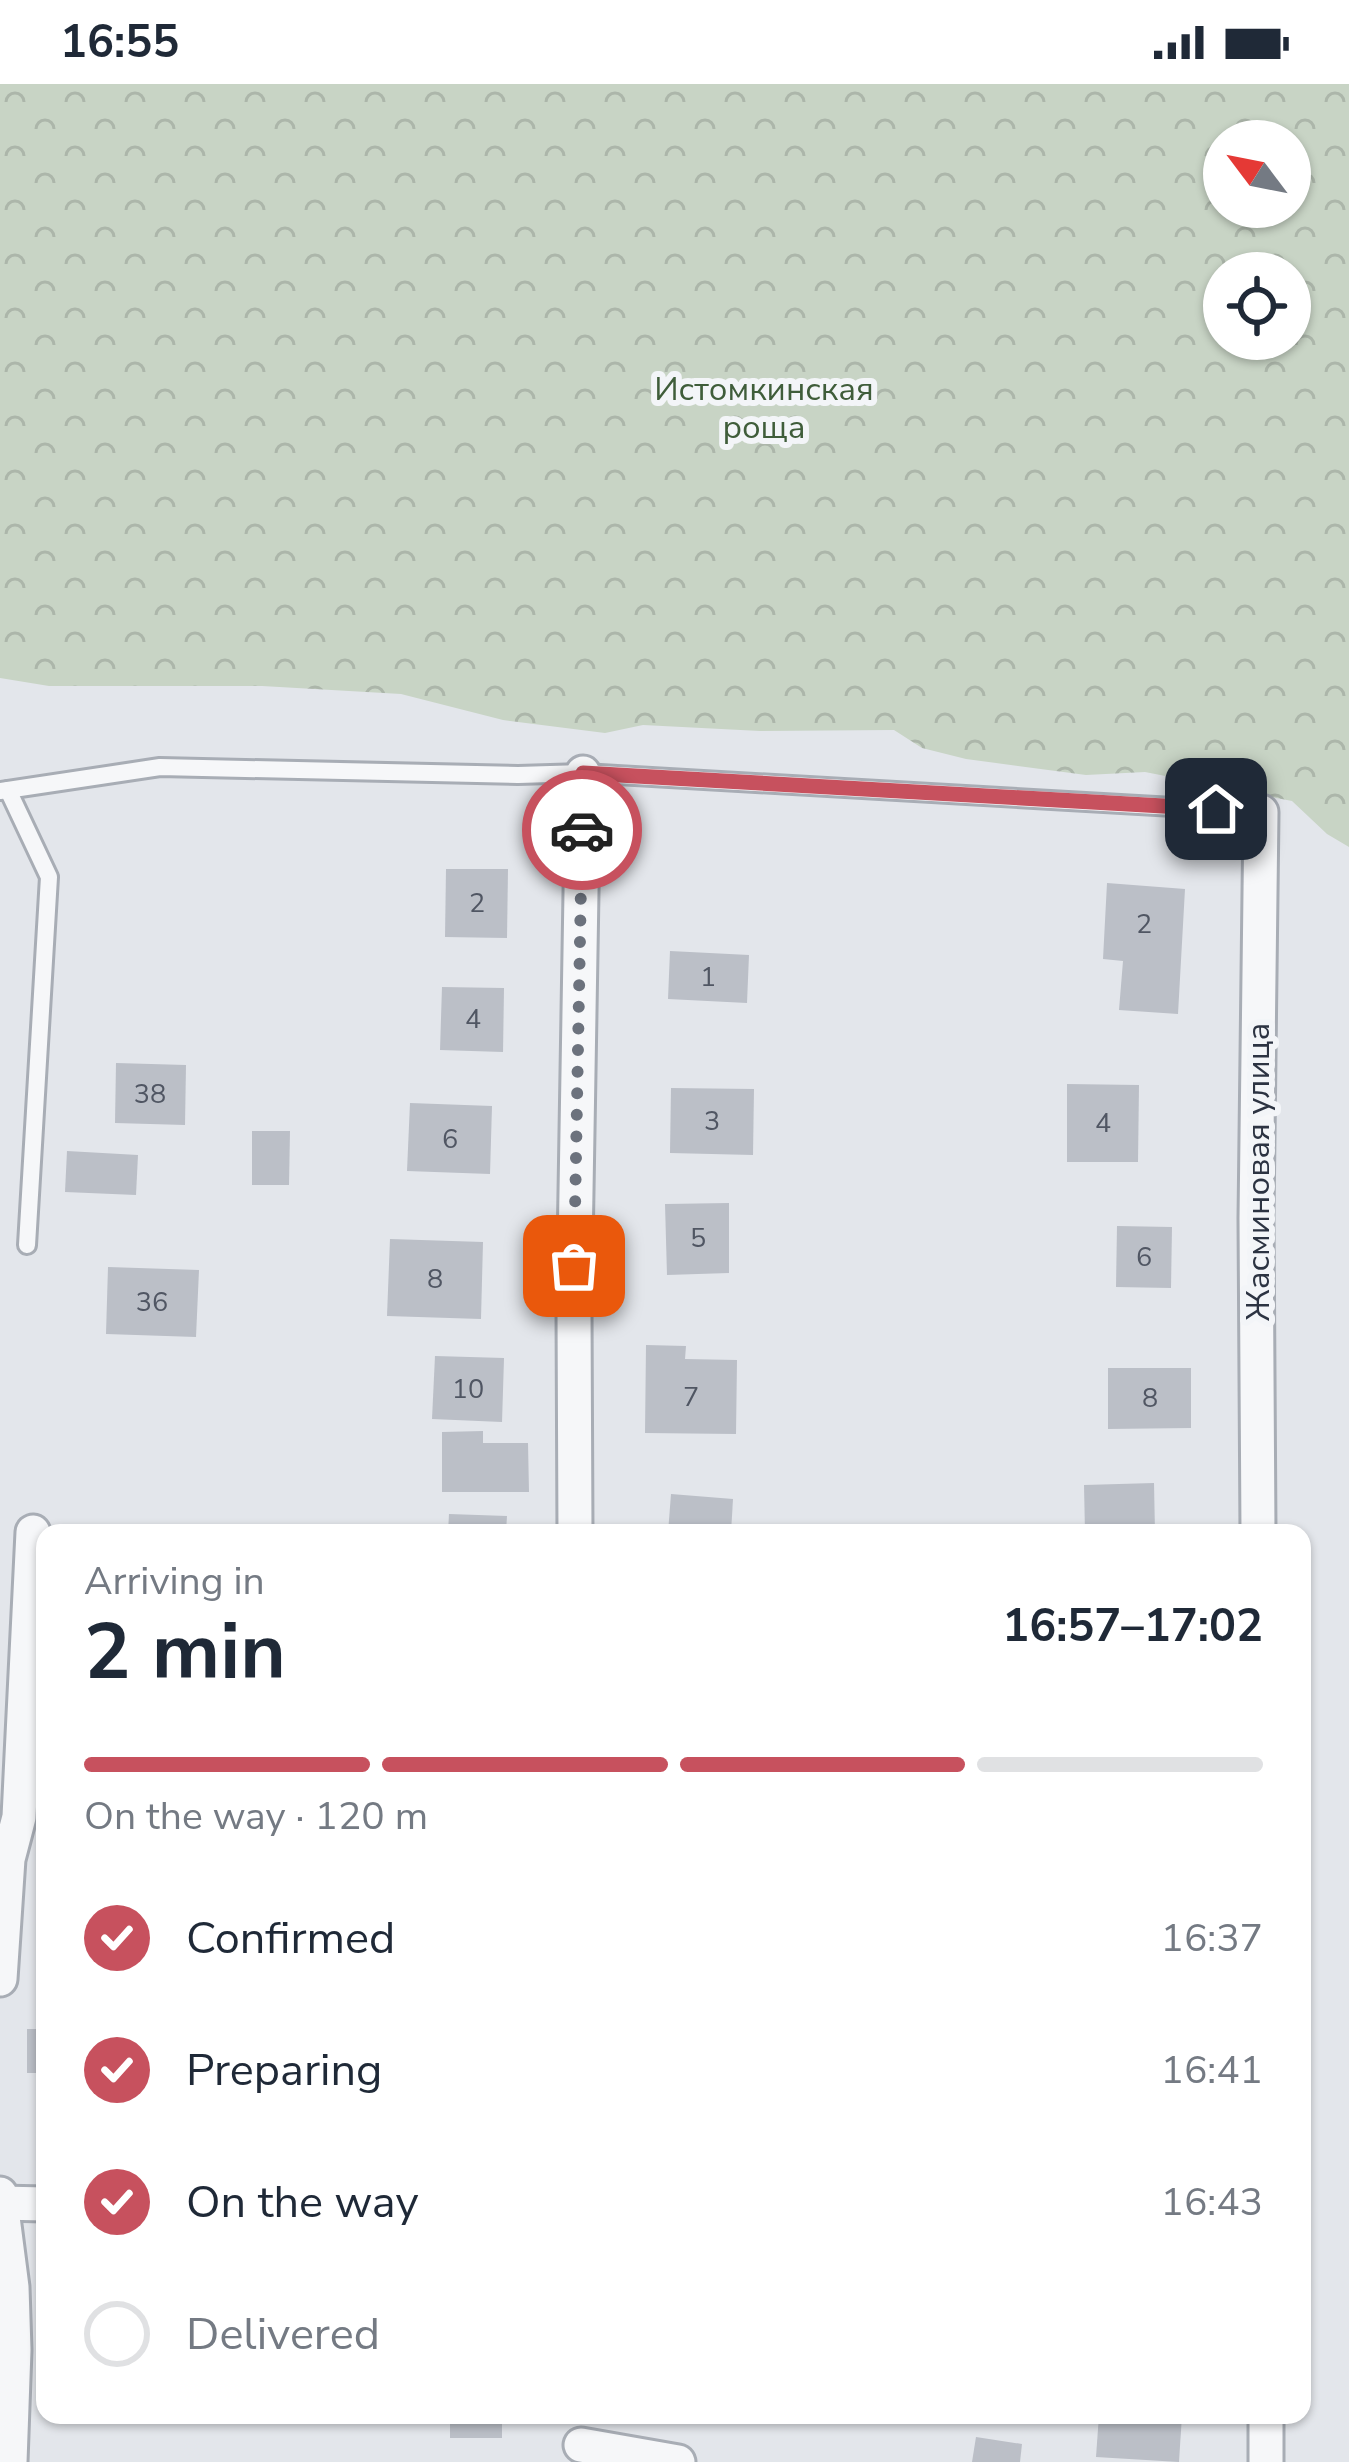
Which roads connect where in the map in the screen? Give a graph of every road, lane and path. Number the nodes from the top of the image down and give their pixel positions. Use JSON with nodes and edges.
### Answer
{"nodes":[{"id":1,"x":583,"y":773,"type":"junction"},
{"id":2,"x":4,"y":790,"type":"edge"},
{"id":3,"x":1261,"y":812,"type":"joint"},
{"id":4,"x":27,"y":1244,"type":"dead end"},
{"id":5,"x":575,"y":1524,"type":"edge"},
{"id":6,"x":1258,"y":1524,"type":"edge"},
{"id":7,"x":33,"y":1532,"type":"dead end"},
{"id":8,"x":0,"y":1979,"type":"edge"},
{"id":9,"x":0,"y":2194,"type":"edge"},
{"id":10,"x":0,"y":2203,"type":"edge"},
{"id":11,"x":36,"y":2204,"type":"edge"},
{"id":12,"x":7,"y":2350,"type":"edge"},
{"id":13,"x":1265,"y":2424,"type":"edge"},
{"id":14,"x":581,"y":2441,"type":"edge"},
{"id":15,"x":10,"y":2462,"type":"edge"},
{"id":16,"x":678,"y":2462,"type":"edge"},
{"id":17,"x":1266,"y":2462,"type":"edge"}],
"edges":[{"from":1,"to":2,"type":"lane"},
{"from":1,"to":3,"type":"lane"},
{"from":1,"to":5,"type":"street"},
{"from":2,"to":4,"type":"lane"},
{"from":3,"to":6,"type":"street","name":"Жасминовая улица"},
{"from":7,"to":8,"type":"street"},
{"from":9,"to":10,"type":"street"},
{"from":10,"to":11,"type":"street"},
{"from":10,"to":12,"type":"street"},
{"from":12,"to":15,"type":"street"},
{"from":13,"to":17,"type":"street"},
{"from":14,"to":16,"type":"street"}]}
